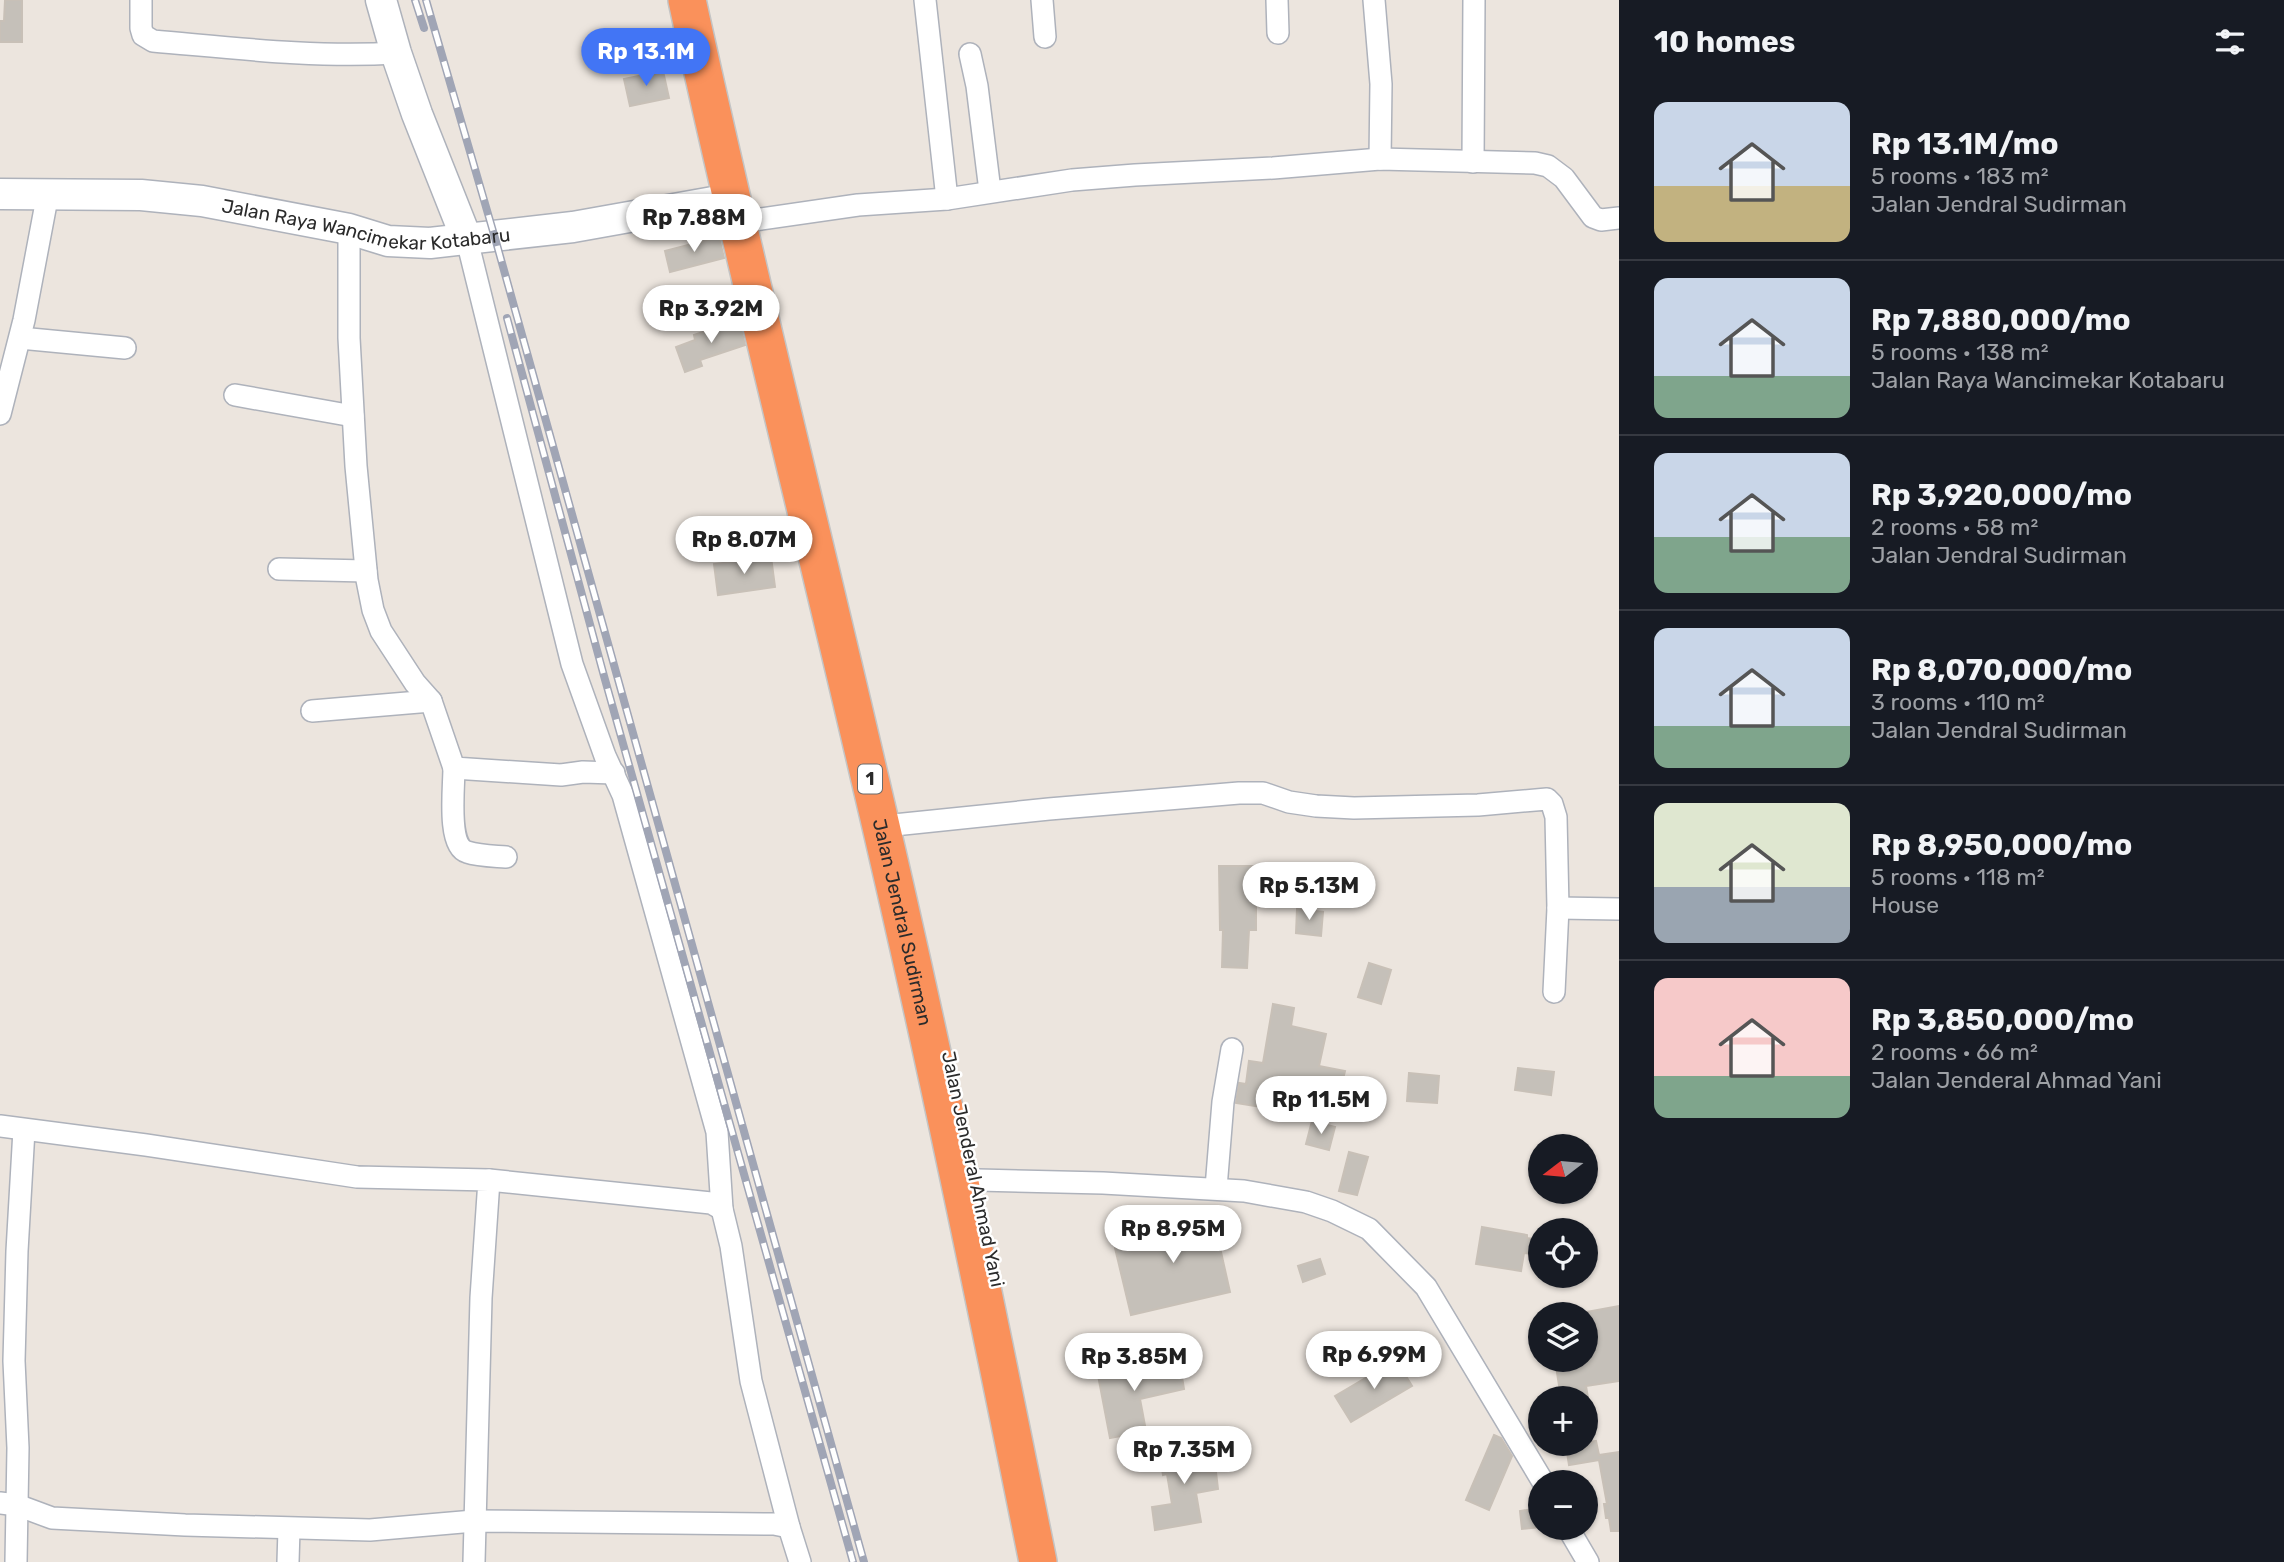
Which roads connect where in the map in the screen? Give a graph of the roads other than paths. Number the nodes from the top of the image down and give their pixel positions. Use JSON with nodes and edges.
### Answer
{"nodes":[{"id":1,"x":141,"y":0,"type":"edge"},
{"id":2,"x":381,"y":0,"type":"edge"},
{"id":3,"x":687,"y":0,"type":"edge"},
{"id":4,"x":705,"y":0,"type":"edge"},
{"id":5,"x":925,"y":0,"type":"edge"},
{"id":6,"x":1042,"y":0,"type":"edge"},
{"id":7,"x":1277,"y":0,"type":"edge"},
{"id":8,"x":1374,"y":0,"type":"edge"},
{"id":9,"x":1474,"y":0,"type":"edge"},
{"id":10,"x":1278,"y":33,"type":"dead end"},
{"id":11,"x":1045,"y":37,"type":"dead end"},
{"id":12,"x":396,"y":53,"type":"junction"},
{"id":13,"x":970,"y":54,"type":"dead end"},
{"id":14,"x":1380,"y":159,"type":"junction"},
{"id":15,"x":1473,"y":162,"type":"junction"},
{"id":16,"x":990,"y":191,"type":"junction"},
{"id":17,"x":48,"y":193,"type":"junction"},
{"id":18,"x":0,"y":194,"type":"edge"},
{"id":19,"x":947,"y":198,"type":"junction"},
{"id":20,"x":742,"y":210,"type":"junction"},
{"id":21,"x":1619,"y":218,"type":"edge"},
{"id":22,"x":349,"y":229,"type":"junction"},
{"id":23,"x":467,"y":240,"type":"junction"},
{"id":24,"x":20,"y":338,"type":"junction"},
{"id":25,"x":125,"y":348,"type":"dead end"},
{"id":26,"x":235,"y":395,"type":"dead end"},
{"id":27,"x":1,"y":406,"type":"edge"},
{"id":28,"x":353,"y":416,"type":"junction"},
{"id":29,"x":279,"y":569,"type":"dead end"},
{"id":30,"x":366,"y":571,"type":"junction"},
{"id":31,"x":431,"y":701,"type":"junction"},
{"id":32,"x":312,"y":711,"type":"dead end"},
{"id":33,"x":454,"y":768,"type":"junction"},
{"id":34,"x":614,"y":774,"type":"junction"},
{"id":35,"x":894,"y":825,"type":"junction"},
{"id":36,"x":506,"y":857,"type":"dead end"},
{"id":37,"x":1558,"y":908,"type":"junction"},
{"id":38,"x":1619,"y":909,"type":"edge"},
{"id":39,"x":1554,"y":992,"type":"dead end"},
{"id":40,"x":1233,"y":1049,"type":"dead end"},
{"id":41,"x":0,"y":1126,"type":"edge"},
{"id":42,"x":24,"y":1130,"type":"junction"},
{"id":43,"x":489,"y":1180,"type":"junction"},
{"id":44,"x":978,"y":1180,"type":"junction"},
{"id":45,"x":1216,"y":1188,"type":"junction"},
{"id":46,"x":722,"y":1209,"type":"junction"},
{"id":47,"x":1536,"y":1470,"type":"edge"},
{"id":48,"x":8,"y":1504,"type":"edge"},
{"id":49,"x":474,"y":1521,"type":"junction"},
{"id":50,"x":789,"y":1527,"type":"junction"},
{"id":51,"x":289,"y":1529,"type":"junction"},
{"id":52,"x":1575,"y":1540,"type":"edge"},
{"id":53,"x":16,"y":1562,"type":"edge"},
{"id":54,"x":288,"y":1562,"type":"edge"},
{"id":55,"x":474,"y":1562,"type":"edge"},
{"id":56,"x":800,"y":1562,"type":"edge"},
{"id":57,"x":1038,"y":1562,"type":"edge"},
{"id":58,"x":1055,"y":1562,"type":"edge"},
{"id":59,"x":1588,"y":1562,"type":"edge"}],
"edges":[{"from":1,"to":12,"type":"street"},
{"from":2,"to":12,"type":"street"},
{"from":3,"to":20,"type":"highway","name":"Jalan Jendral Sudirman","number":"1"},
{"from":4,"to":20,"type":"highway","name":"Jalan Jenderal Ahmad Yani","number":"1"},
{"from":5,"to":19,"type":"street"},
{"from":6,"to":11,"type":"street"},
{"from":7,"to":10,"type":"street"},
{"from":8,"to":14,"type":"street"},
{"from":9,"to":15,"type":"street"},
{"from":12,"to":23,"type":"street"},
{"from":13,"to":16,"type":"street"},
{"from":14,"to":15,"type":"street"},
{"from":14,"to":16,"type":"street"},
{"from":15,"to":21,"type":"street"},
{"from":16,"to":19,"type":"street"},
{"from":17,"to":18,"type":"street","name":"Jalan Raya Wancimekar Kotabaru"},
{"from":17,"to":22,"type":"street","name":"Jalan Raya Wancimekar Kotabaru"},
{"from":17,"to":24,"type":"street"},
{"from":19,"to":20,"type":"street"},
{"from":20,"to":23,"type":"street","name":"Jalan Raya Wancimekar Kotabaru"},
{"from":20,"to":35,"type":"highway","name":"Jalan Jenderal Ahmad Yani","number":"1"},
{"from":20,"to":57,"type":"highway","name":"Jalan Jendral Sudirman","number":"1"},
{"from":22,"to":23,"type":"street","name":"Jalan Raya Wancimekar Kotabaru"},
{"from":22,"to":28,"type":"street"},
{"from":23,"to":34,"type":"street"},
{"from":24,"to":25,"type":"street"},
{"from":24,"to":27,"type":"street"},
{"from":26,"to":28,"type":"street"},
{"from":28,"to":30,"type":"street"},
{"from":29,"to":30,"type":"street"},
{"from":30,"to":31,"type":"street"},
{"from":31,"to":32,"type":"street"},
{"from":31,"to":33,"type":"street"},
{"from":33,"to":34,"type":"street"},
{"from":33,"to":36,"type":"street"},
{"from":34,"to":46,"type":"street"},
{"from":35,"to":37,"type":"street"},
{"from":35,"to":44,"type":"highway","name":"Jalan Jenderal Ahmad Yani","number":"1"},
{"from":37,"to":38,"type":"street"},
{"from":37,"to":39,"type":"street"},
{"from":40,"to":45,"type":"street"},
{"from":41,"to":42,"type":"street"},
{"from":42,"to":43,"type":"street"},
{"from":42,"to":48,"type":"street"},
{"from":43,"to":46,"type":"street"},
{"from":43,"to":49,"type":"street"},
{"from":44,"to":45,"type":"street"},
{"from":44,"to":58,"type":"highway","name":"Jalan Jenderal Ahmad Yani","number":"1"},
{"from":45,"to":47,"type":"street"},
{"from":46,"to":50,"type":"street"},
{"from":48,"to":51,"type":"street"},
{"from":48,"to":53,"type":"street"},
{"from":49,"to":50,"type":"street"},
{"from":49,"to":51,"type":"street"},
{"from":49,"to":55,"type":"street"},
{"from":50,"to":56,"type":"street"},
{"from":51,"to":54,"type":"street"},
{"from":52,"to":59,"type":"street"}]}
